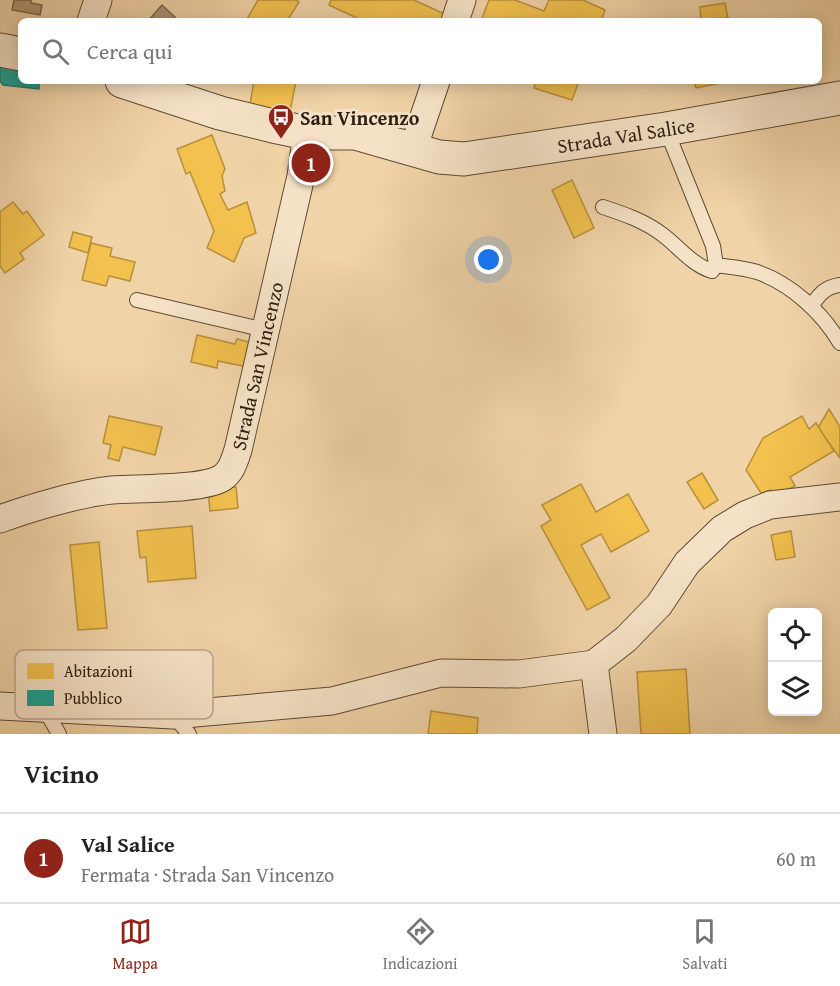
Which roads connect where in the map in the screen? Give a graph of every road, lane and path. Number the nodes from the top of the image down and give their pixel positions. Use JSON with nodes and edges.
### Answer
{"nodes":[{"id":1,"x":98,"y":0,"type":"edge"},
{"id":2,"x":462,"y":0,"type":"edge"},
{"id":3,"x":92,"y":18,"type":"edge"},
{"id":4,"x":457,"y":18,"type":"edge"},
{"id":5,"x":0,"y":50,"type":"edge"},
{"id":6,"x":18,"y":53,"type":"edge"},
{"id":7,"x":131,"y":84,"type":"edge"},
{"id":8,"x":435,"y":84,"type":"edge"},
{"id":9,"x":840,"y":98,"type":"edge"},
{"id":10,"x":666,"y":129,"type":"junction"},
{"id":11,"x":307,"y":133,"type":"junction"},
{"id":12,"x":413,"y":149,"type":"junction"},
{"id":13,"x":603,"y":207,"type":"dead end"},
{"id":14,"x":716,"y":265,"type":"junction"},
{"id":15,"x":840,"y":285,"type":"edge"},
{"id":16,"x":137,"y":300,"type":"dead end"},
{"id":17,"x":811,"y":306,"type":"junction"},
{"id":18,"x":265,"y":330,"type":"junction"},
{"id":19,"x":840,"y":343,"type":"edge"},
{"id":20,"x":840,"y":497,"type":"edge"},
{"id":21,"x":0,"y":519,"type":"edge"},
{"id":22,"x":594,"y":664,"type":"junction"},
{"id":23,"x":0,"y":706,"type":"edge"},
{"id":24,"x":15,"y":707,"type":"edge"},
{"id":25,"x":213,"y":718,"type":"edge"},
{"id":26,"x":50,"y":719,"type":"edge"},
{"id":27,"x":153,"y":719,"type":"edge"},
{"id":28,"x":205,"y":719,"type":"edge"},
{"id":29,"x":170,"y":724,"type":"edge"},
{"id":30,"x":59,"y":734,"type":"edge"},
{"id":31,"x":603,"y":734,"type":"edge"}],
"edges":[{"from":1,"to":3,"type":"street"},
{"from":2,"to":4,"type":"street"},
{"from":5,"to":6,"type":"street"},
{"from":7,"to":11,"type":"street","name":"Strada Val Salice"},
{"from":8,"to":12,"type":"street"},
{"from":9,"to":10,"type":"street","name":"Strada Val Salice"},
{"from":10,"to":12,"type":"street","name":"Strada Val Salice"},
{"from":10,"to":14,"type":"lane"},
{"from":11,"to":12,"type":"street","name":"Strada Val Salice"},
{"from":11,"to":18,"type":"street","name":"Strada San Vincenzo"},
{"from":13,"to":14,"type":"lane"},
{"from":14,"to":17,"type":"lane"},
{"from":15,"to":17,"type":"lane"},
{"from":16,"to":18,"type":"lane"},
{"from":17,"to":19,"type":"lane"},
{"from":18,"to":21,"type":"street","name":"Strada San Vincenzo"},
{"from":20,"to":22,"type":"street"},
{"from":22,"to":25,"type":"street"},
{"from":22,"to":31,"type":"street"},
{"from":23,"to":24,"type":"street"},
{"from":26,"to":30,"type":"lane"},
{"from":27,"to":29,"type":"street"},
{"from":28,"to":29,"type":"street"}]}
